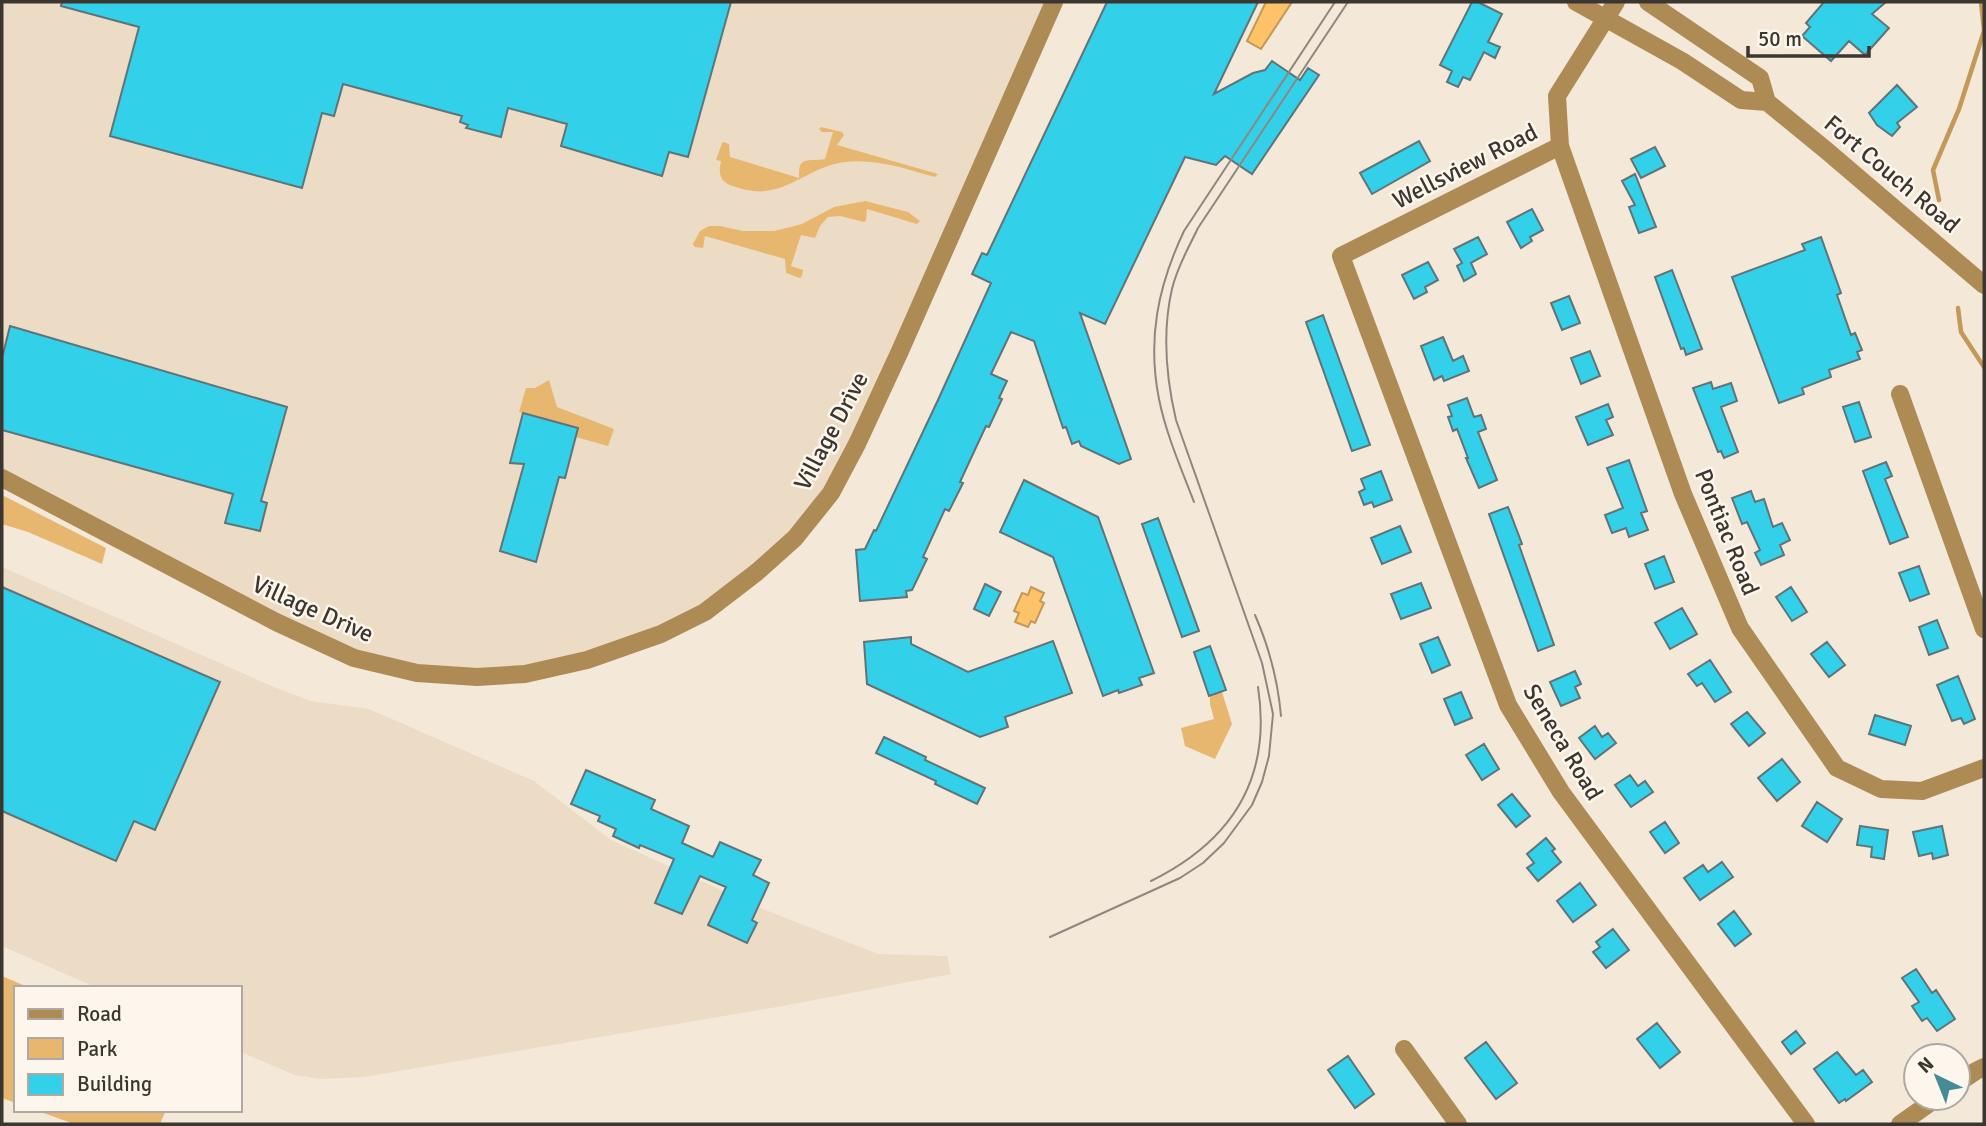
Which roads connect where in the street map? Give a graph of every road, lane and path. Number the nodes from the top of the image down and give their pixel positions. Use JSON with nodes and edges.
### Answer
{"nodes":[{"id":1,"x":1054,"y":2,"type":"edge"},
{"id":2,"x":1577,"y":2,"type":"edge"},
{"id":3,"x":1616,"y":2,"type":"edge"},
{"id":4,"x":1648,"y":2,"type":"edge"},
{"id":5,"x":1605,"y":18,"type":"junction"},
{"id":6,"x":1767,"y":102,"type":"junction"},
{"id":7,"x":1560,"y":146,"type":"junction"},
{"id":8,"x":1341,"y":256,"type":"joint"},
{"id":9,"x":1984,"y":285,"type":"edge"},
{"id":10,"x":1900,"y":394,"type":"dead end"},
{"id":11,"x":2,"y":478,"type":"edge"},
{"id":12,"x":1984,"y":629,"type":"edge"},
{"id":13,"x":1984,"y":768,"type":"edge"},
{"id":14,"x":1404,"y":1049,"type":"dead end"},
{"id":15,"x":1917,"y":1112,"type":"edge"},
{"id":16,"x":1458,"y":1124,"type":"edge"},
{"id":17,"x":1806,"y":1124,"type":"edge"},
{"id":18,"x":1900,"y":1124,"type":"edge"}],
"edges":[{"from":1,"to":11,"type":"street","name":"Village Drive"},
{"from":2,"to":5,"type":"street","name":"Fort Couch Road"},
{"from":3,"to":5,"type":"street","name":"Wellsview Road"},
{"from":4,"to":6,"type":"street","name":"Fort Couch Road"},
{"from":5,"to":6,"type":"street","name":"Fort Couch Road"},
{"from":5,"to":7,"type":"street","name":"Wellsview Road"},
{"from":6,"to":9,"type":"street","name":"Fort Couch Road"},
{"from":7,"to":8,"type":"street","name":"Wellsview Road"},
{"from":7,"to":13,"type":"street","name":"Pontiac Road"},
{"from":8,"to":17,"type":"street","name":"Seneca Road"},
{"from":10,"to":12,"type":"street"},
{"from":14,"to":16,"type":"street"},
{"from":15,"to":18,"type":"street"}]}
